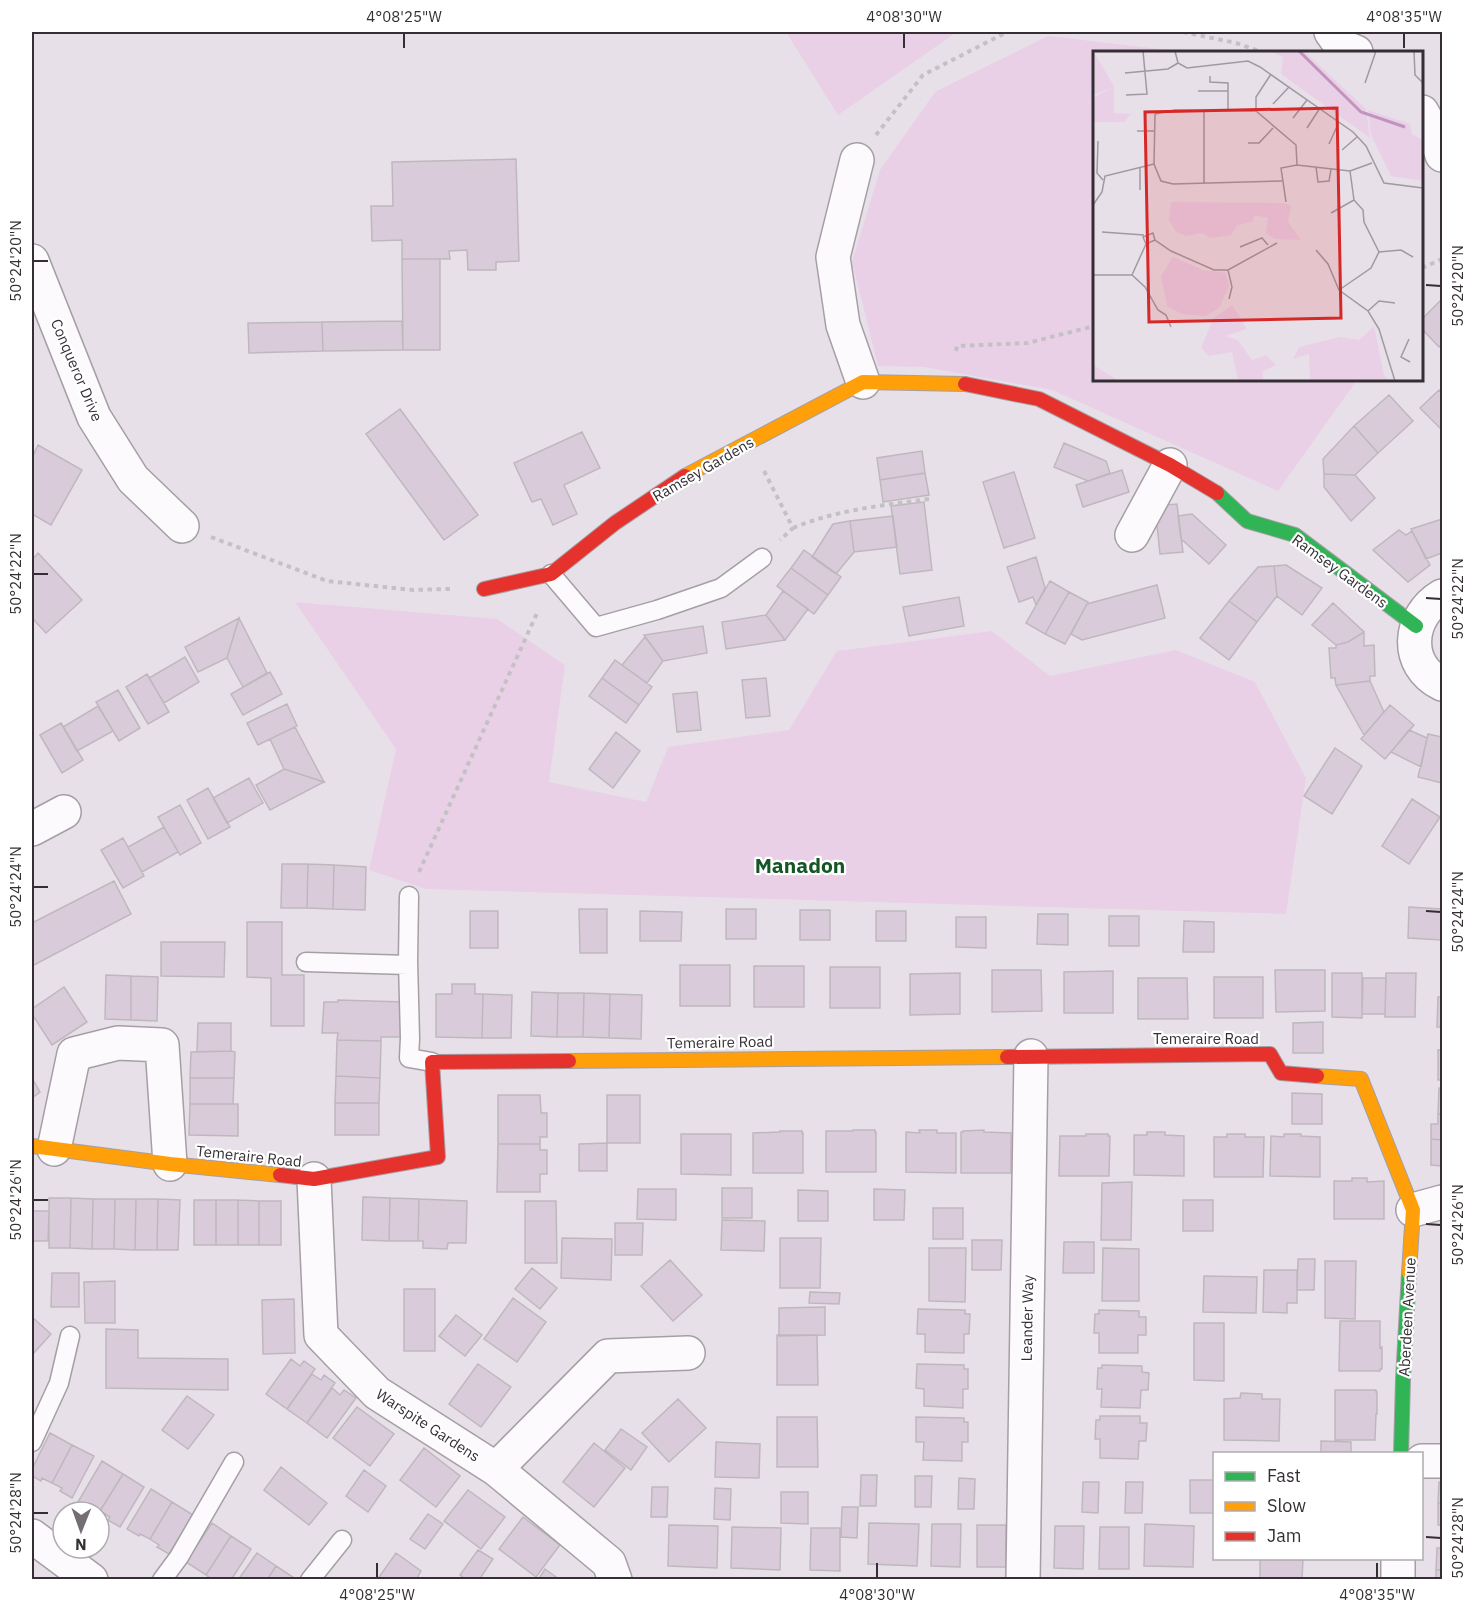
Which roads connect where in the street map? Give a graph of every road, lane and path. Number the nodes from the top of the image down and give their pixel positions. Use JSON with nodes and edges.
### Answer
{"nodes":[{"id":1,"x":1007,"y":32,"type":"edge"},
{"id":2,"x":1183,"y":32,"type":"edge"},
{"id":3,"x":1331,"y":32,"type":"edge"},
{"id":4,"x":1259,"y":51,"type":"edge"},
{"id":5,"x":1354,"y":51,"type":"edge"},
{"id":6,"x":1423,"y":114,"type":"edge"},
{"id":7,"x":1443,"y":155,"type":"edge"},
{"id":8,"x":857,"y":160,"type":"joint"},
{"id":9,"x":1443,"y":259,"type":"edge"},
{"id":10,"x":32,"y":261,"type":"edge"},
{"id":11,"x":1423,"y":268,"type":"edge"},
{"id":12,"x":1093,"y":327,"type":"edge"},
{"id":13,"x":863,"y":382,"type":"junction"},
{"id":14,"x":944,"y":383,"type":"junction"},
{"id":15,"x":749,"y":442,"type":"junction"},
{"id":16,"x":1170,"y":465,"type":"junction"},
{"id":17,"x":929,"y":499,"type":"dead end"},
{"id":18,"x":183,"y":526,"type":"joint"},
{"id":19,"x":793,"y":528,"type":"junction"},
{"id":20,"x":1132,"y":535,"type":"dead end"},
{"id":21,"x":762,"y":558,"type":"joint"},
{"id":22,"x":551,"y":574,"type":"junction"},
{"id":23,"x":484,"y":589,"type":"joint"},
{"id":24,"x":1443,"y":596,"type":"edge"},
{"id":25,"x":1416,"y":626,"type":"junction"},
{"id":26,"x":1443,"y":684,"type":"edge"},
{"id":27,"x":64,"y":812,"type":"dead end"},
{"id":28,"x":32,"y":829,"type":"edge"},
{"id":29,"x":409,"y":896,"type":"joint"},
{"id":30,"x":306,"y":962,"type":"dead end"},
{"id":31,"x":408,"y":965,"type":"junction"},
{"id":32,"x":1031,"y":1056,"type":"junction"},
{"id":33,"x":432,"y":1062,"type":"junction"},
{"id":34,"x":43,"y":1148,"type":"edge"},
{"id":35,"x":170,"y":1164,"type":"junction"},
{"id":36,"x":314,"y":1179,"type":"junction"},
{"id":37,"x":1428,"y":1206,"type":"edge"},
{"id":38,"x":70,"y":1336,"type":"dead end"},
{"id":39,"x":688,"y":1353,"type":"dead end"},
{"id":40,"x":32,"y":1442,"type":"edge"},
{"id":41,"x":1401,"y":1452,"type":"edge"},
{"id":42,"x":1423,"y":1461,"type":"edge"},
{"id":43,"x":1443,"y":1461,"type":"edge"},
{"id":44,"x":234,"y":1462,"type":"dead end"},
{"id":45,"x":496,"y":1469,"type":"junction"},
{"id":46,"x":32,"y":1536,"type":"edge"},
{"id":47,"x":342,"y":1540,"type":"dead end"},
{"id":48,"x":1398,"y":1560,"type":"edge"},
{"id":49,"x":92,"y":1580,"type":"edge"},
{"id":50,"x":162,"y":1580,"type":"edge"},
{"id":51,"x":310,"y":1580,"type":"edge"},
{"id":52,"x":615,"y":1580,"type":"edge"},
{"id":53,"x":1023,"y":1580,"type":"edge"},
{"id":54,"x":1398,"y":1580,"type":"edge"}],
"edges":[{"from":1,"to":8,"type":"path"},
{"from":2,"to":4,"type":"path"},
{"from":3,"to":5,"type":"street"},
{"from":6,"to":7,"type":"street"},
{"from":8,"to":13,"type":"street"},
{"from":9,"to":11,"type":"path"},
{"from":10,"to":18,"type":"street","name":"Conqueror Drive"},
{"from":12,"to":14,"type":"path"},
{"from":13,"to":14,"type":"street","name":"Ramsey Gardens"},
{"from":13,"to":15,"type":"street","name":"Ramsey Gardens"},
{"from":14,"to":16,"type":"street","name":"Ramsey Gardens"},
{"from":15,"to":19,"type":"path"},
{"from":15,"to":22,"type":"street","name":"Ramsey Gardens"},
{"from":16,"to":20,"type":"street"},
{"from":16,"to":25,"type":"street","name":"Ramsey Gardens"},
{"from":17,"to":19,"type":"path"},
{"from":18,"to":23,"type":"path"},
{"from":19,"to":21,"type":"path"},
{"from":21,"to":22,"type":"lane"},
{"from":22,"to":23,"type":"street","name":"Ramsey Gardens"},
{"from":22,"to":29,"type":"path"},
{"from":24,"to":25,"type":"street"},
{"from":25,"to":26,"type":"street"},
{"from":27,"to":28,"type":"street"},
{"from":29,"to":31,"type":"lane"},
{"from":30,"to":31,"type":"lane"},
{"from":31,"to":33,"type":"lane"},
{"from":32,"to":33,"type":"street","name":"Temeraire Road"},
{"from":32,"to":37,"type":"street","name":"Temeraire Road"},
{"from":32,"to":53,"type":"street","name":"Leander Way"},
{"from":33,"to":36,"type":"street","name":"Temeraire Road"},
{"from":34,"to":35,"type":"street","name":"Temeraire Road"},
{"from":34,"to":35,"type":"street"},
{"from":35,"to":36,"type":"street","name":"Temeraire Road"},
{"from":36,"to":45,"type":"street","name":"Warspite Gardens"},
{"from":37,"to":41,"type":"street","name":"Aberdeen Avenue"},
{"from":38,"to":40,"type":"lane"},
{"from":39,"to":45,"type":"street","name":"Warspite Gardens"},
{"from":42,"to":43,"type":"street"},
{"from":44,"to":50,"type":"lane"},
{"from":45,"to":52,"type":"street","name":"Warspite Gardens"},
{"from":46,"to":49,"type":"street"},
{"from":47,"to":51,"type":"lane"},
{"from":48,"to":54,"type":"street"}]}
